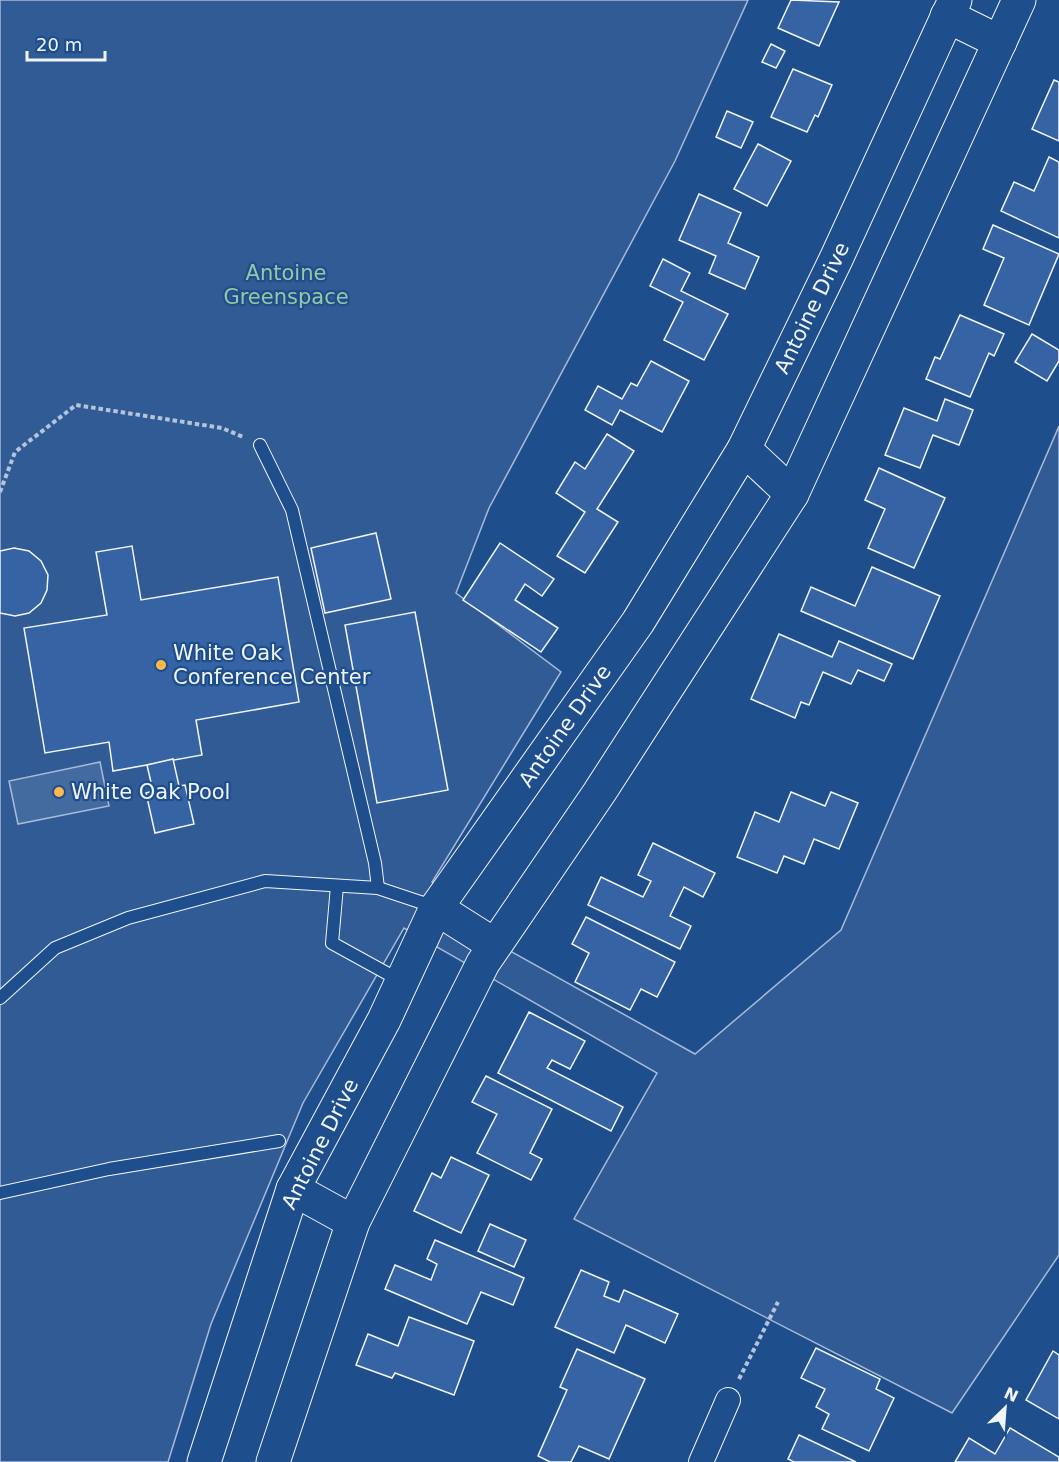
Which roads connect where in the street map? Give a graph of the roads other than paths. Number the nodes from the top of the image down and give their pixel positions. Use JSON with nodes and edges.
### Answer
{"nodes":[{"id":1,"x":1019,"y":0,"type":"edge"},
{"id":2,"x":951,"y":8,"type":"edge"},
{"id":3,"x":1000,"y":42,"type":"junction"},
{"id":4,"x":260,"y":445,"type":"road end"},
{"id":5,"x":744,"y":449,"type":"junction"},
{"id":6,"x":792,"y":494,"type":"junction"},
{"id":7,"x":337,"y":886,"type":"junction"},
{"id":8,"x":378,"y":888,"type":"junction"},
{"id":9,"x":436,"y":908,"type":"junction"},
{"id":10,"x":493,"y":944,"type":"junction"},
{"id":11,"x":402,"y":981,"type":"junction"},
{"id":12,"x":0,"y":998,"type":"edge"},
{"id":13,"x":279,"y":1141,"type":"dead end"},
{"id":14,"x":293,"y":1189,"type":"junction"},
{"id":15,"x":0,"y":1193,"type":"edge"},
{"id":16,"x":353,"y":1222,"type":"junction"},
{"id":17,"x":729,"y":1400,"type":"road end"},
{"id":18,"x":204,"y":1462,"type":"edge"},
{"id":19,"x":273,"y":1462,"type":"edge"},
{"id":20,"x":701,"y":1462,"type":"edge"}],
"edges":[{"from":1,"to":3,"type":"main road"},
{"from":2,"to":3,"type":"main road"},
{"from":2,"to":5,"type":"main road","name":"Antoine Drive"},
{"from":3,"to":6,"type":"main road"},
{"from":4,"to":8,"type":"lane"},
{"from":5,"to":6,"type":"main road"},
{"from":5,"to":9,"type":"main road","name":"Antoine Drive"},
{"from":6,"to":10,"type":"main road"},
{"from":7,"to":8,"type":"lane"},
{"from":7,"to":11,"type":"lane"},
{"from":7,"to":12,"type":"lane"},
{"from":8,"to":9,"type":"lane"},
{"from":9,"to":10,"type":"main road"},
{"from":9,"to":11,"type":"main road","name":"Antoine Drive"},
{"from":10,"to":16,"type":"main road"},
{"from":11,"to":14,"type":"main road","name":"Antoine Drive"},
{"from":13,"to":15,"type":"lane"},
{"from":14,"to":16,"type":"main road"},
{"from":14,"to":18,"type":"main road","name":"Antoine Drive"},
{"from":16,"to":19,"type":"main road"},
{"from":17,"to":20,"type":"street"}]}
